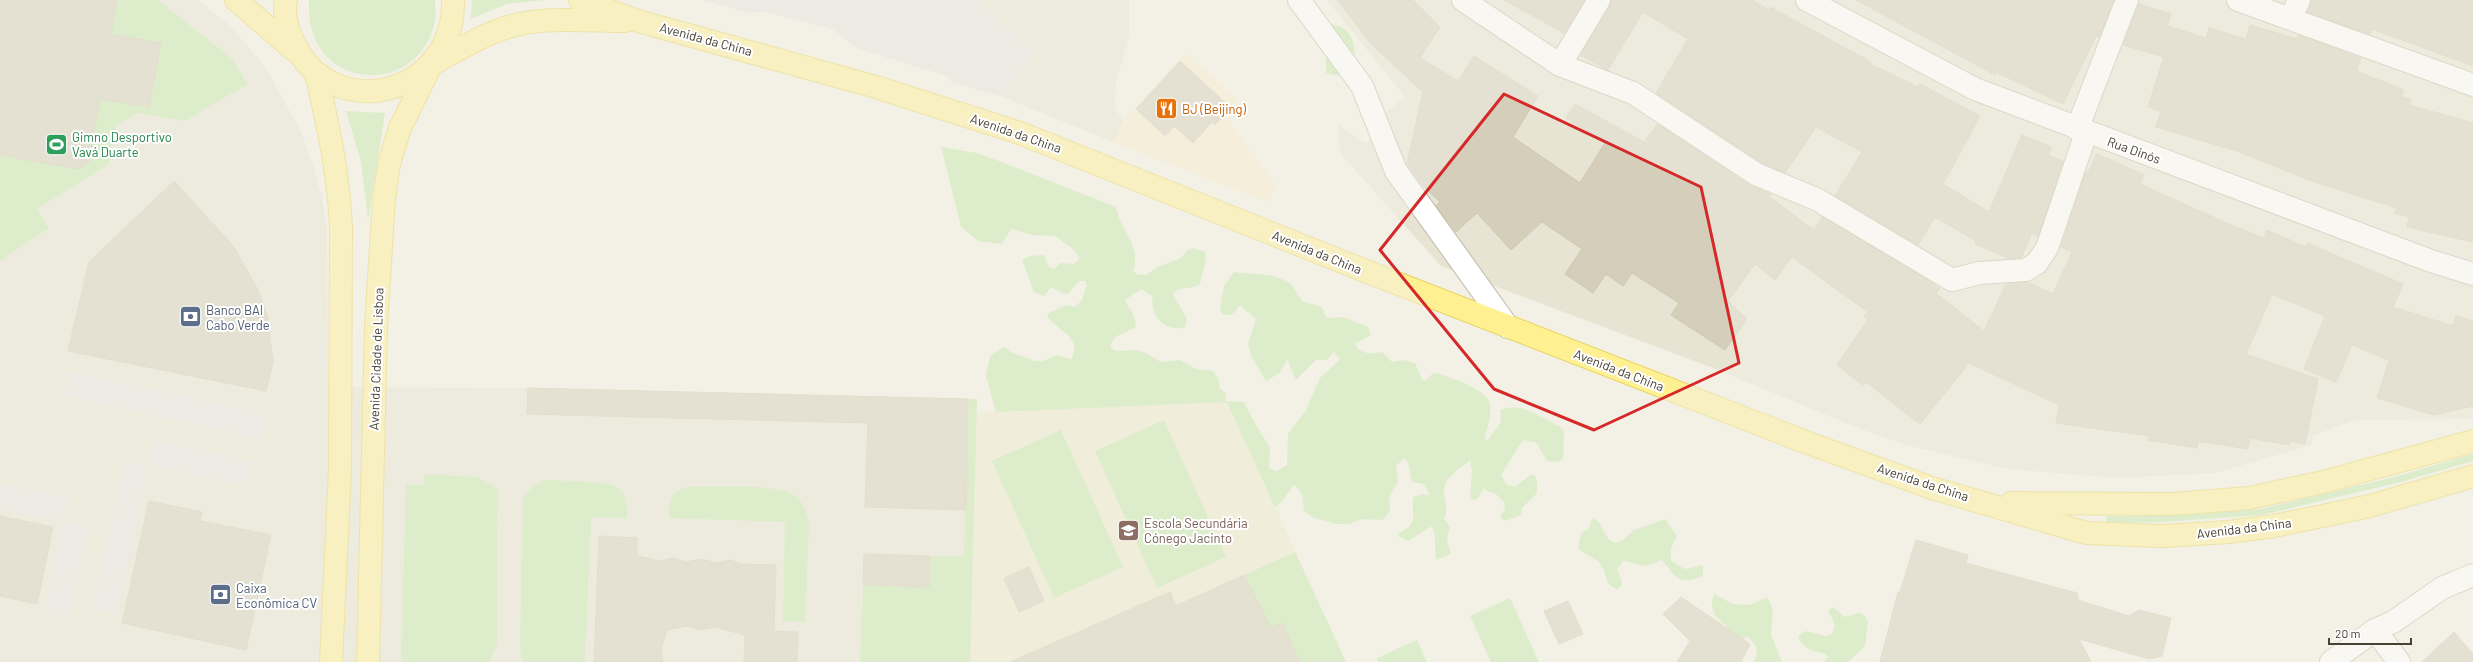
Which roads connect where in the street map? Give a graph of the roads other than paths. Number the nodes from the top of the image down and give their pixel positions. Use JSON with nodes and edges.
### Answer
{"nodes":[{"id":1,"x":236,"y":0,"type":"edge"},
{"id":2,"x":286,"y":0,"type":"edge"},
{"id":3,"x":453,"y":0,"type":"edge"},
{"id":4,"x":580,"y":0,"type":"edge"},
{"id":5,"x":1300,"y":0,"type":"edge"},
{"id":6,"x":1463,"y":0,"type":"edge"},
{"id":7,"x":1599,"y":0,"type":"edge"},
{"id":8,"x":1807,"y":0,"type":"edge"},
{"id":9,"x":2127,"y":0,"type":"edge"},
{"id":10,"x":2238,"y":0,"type":"edge"},
{"id":11,"x":2295,"y":9,"type":"edge"},
{"id":12,"x":638,"y":21,"type":"junction"},
{"id":13,"x":298,"y":53,"type":"junction"},
{"id":14,"x":431,"y":65,"type":"junction"},
{"id":15,"x":1560,"y":65,"type":"junction"},
{"id":16,"x":316,"y":73,"type":"junction"},
{"id":17,"x":2473,"y":85,"type":"edge"},
{"id":18,"x":2081,"y":131,"type":"junction"},
{"id":19,"x":2473,"y":274,"type":"edge"},
{"id":20,"x":1508,"y":327,"type":"junction"},
{"id":21,"x":2473,"y":441,"type":"edge"},
{"id":22,"x":2473,"y":476,"type":"edge"},
{"id":23,"x":1990,"y":503,"type":"junction"},
{"id":24,"x":2473,"y":575,"type":"edge"},
{"id":25,"x":2375,"y":630,"type":"junction"},
{"id":26,"x":331,"y":662,"type":"edge"},
{"id":27,"x":368,"y":662,"type":"edge"},
{"id":28,"x":2331,"y":662,"type":"edge"},
{"id":29,"x":2399,"y":662,"type":"edge"}],
"edges":[{"from":1,"to":13,"type":"main road"},
{"from":2,"to":13,"type":"main road"},
{"from":3,"to":14,"type":"main road"},
{"from":4,"to":12,"type":"main road","name":"Avenida da China"},
{"from":5,"to":20,"type":"street"},
{"from":6,"to":15,"type":"street"},
{"from":7,"to":15,"type":"street"},
{"from":8,"to":18,"type":"street","name":"Rua Dinós"},
{"from":9,"to":18,"type":"street"},
{"from":10,"to":11,"type":"street"},
{"from":11,"to":17,"type":"street"},
{"from":12,"to":14,"type":"main road","name":"Avenida da China"},
{"from":12,"to":20,"type":"main road","name":"Avenida da China"},
{"from":13,"to":16,"type":"main road"},
{"from":14,"to":16,"type":"main road"},
{"from":14,"to":27,"type":"main road","name":"Avenida Cidade de Lisboa"},
{"from":15,"to":18,"type":"street"},
{"from":16,"to":26,"type":"main road"},
{"from":18,"to":19,"type":"street","name":"Rua Dinós"},
{"from":20,"to":23,"type":"main road","name":"Avenida da China"},
{"from":21,"to":23,"type":"main road","name":"Avenida da China"},
{"from":22,"to":23,"type":"main road","name":"Avenida da China"},
{"from":24,"to":25,"type":"street"},
{"from":25,"to":28,"type":"street"},
{"from":25,"to":29,"type":"street"}]}
